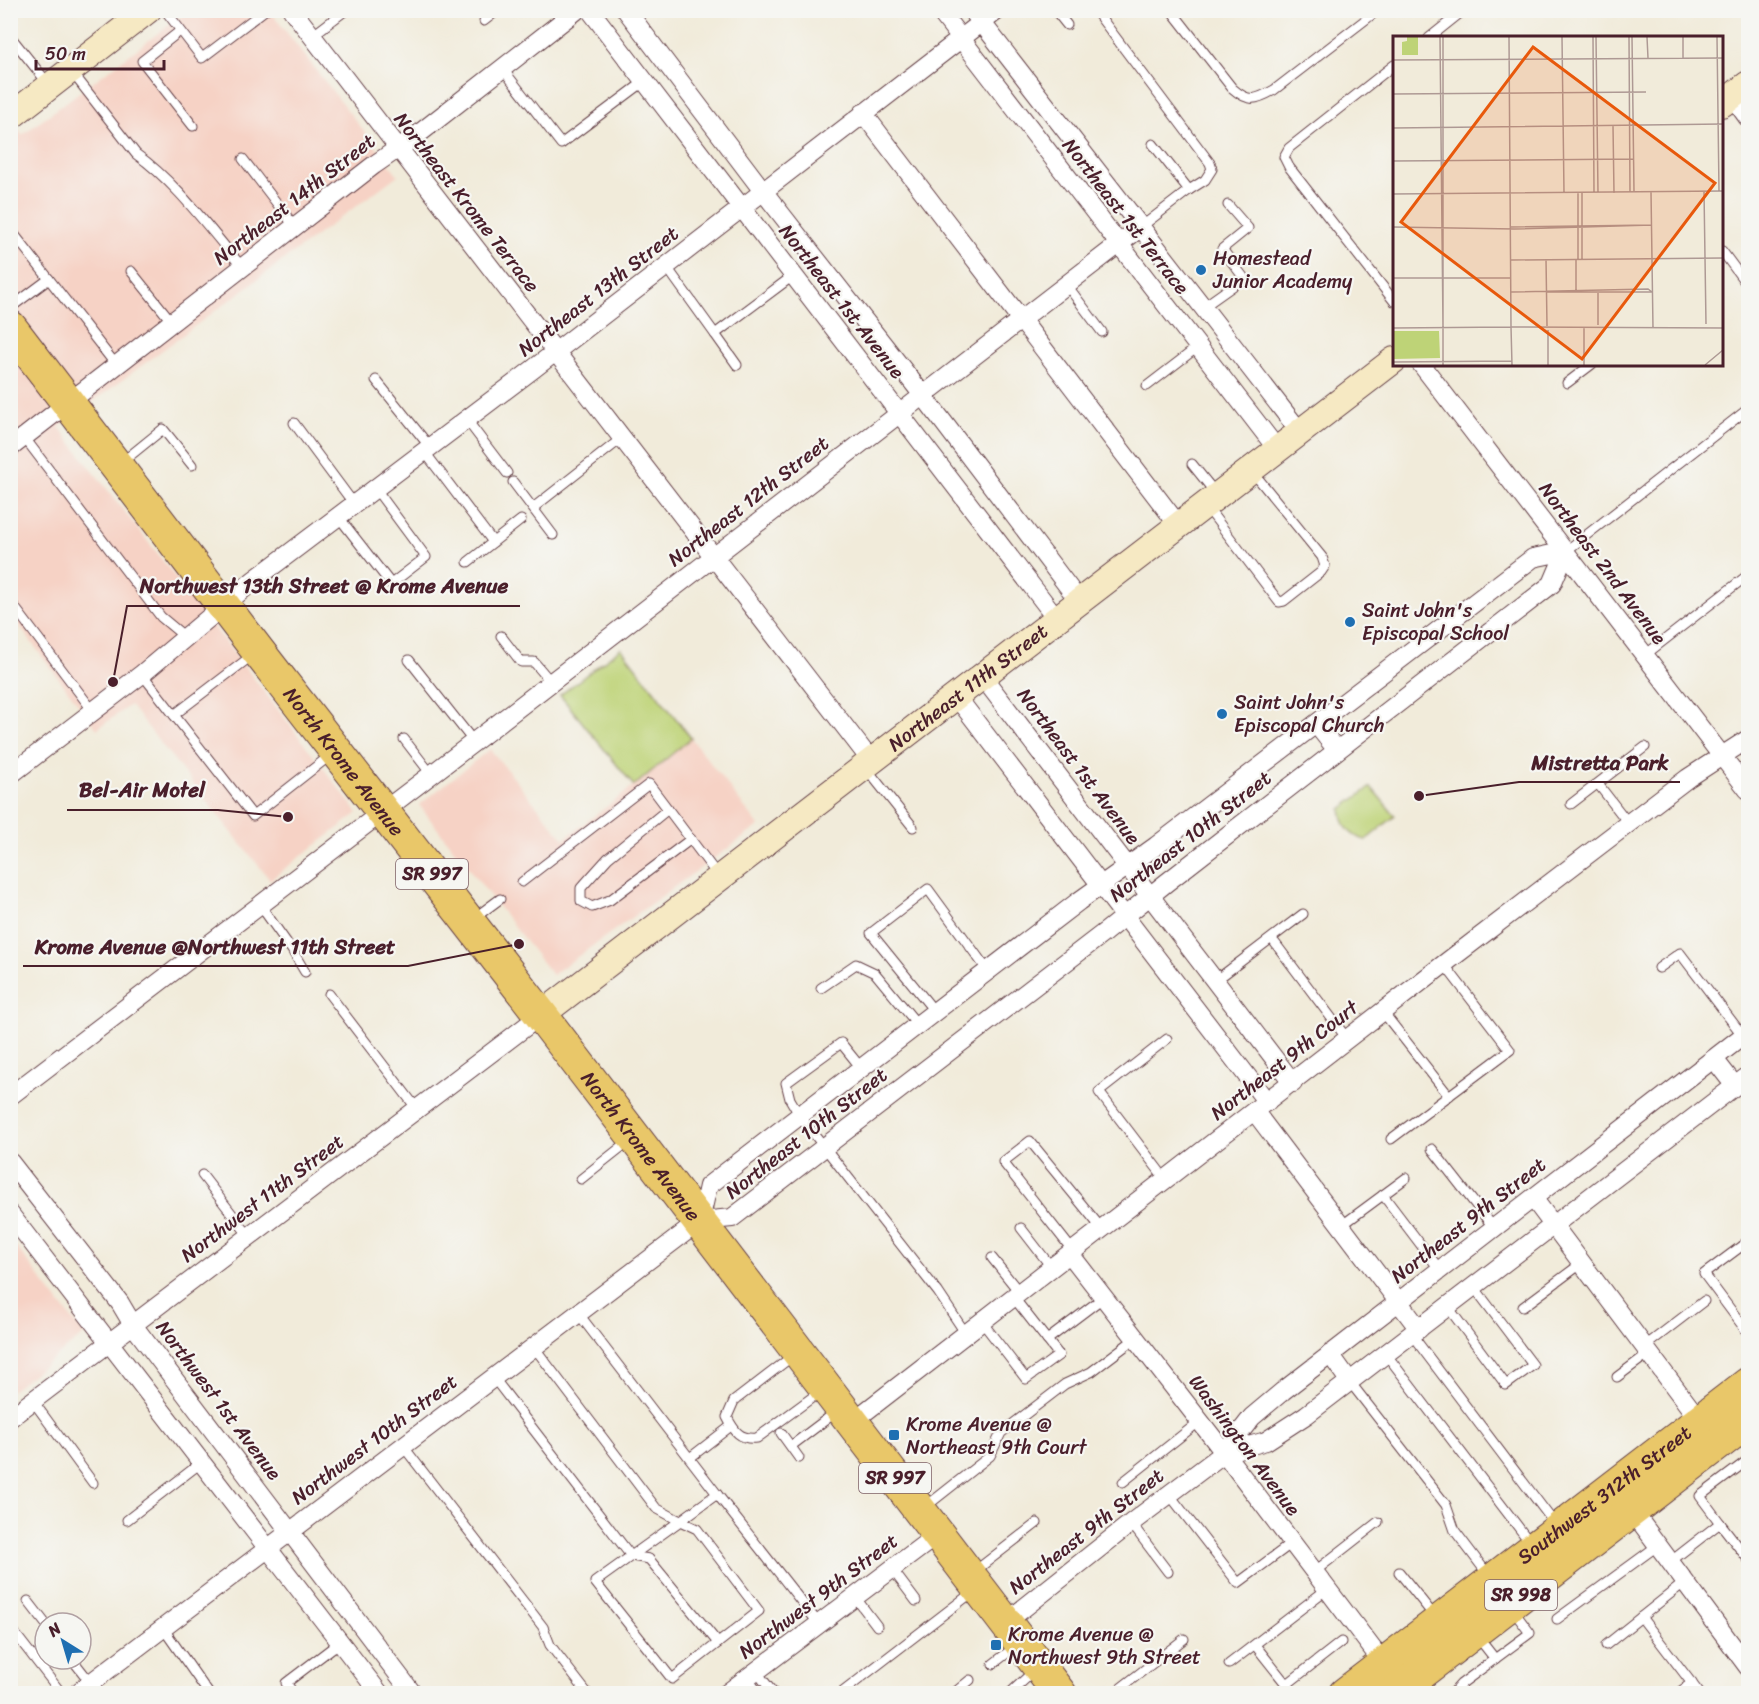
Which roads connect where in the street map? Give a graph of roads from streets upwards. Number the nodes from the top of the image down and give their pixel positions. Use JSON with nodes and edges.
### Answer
{"nodes":[{"id":1,"x":292,"y":10,"type":"edge"},
{"id":2,"x":577,"y":10,"type":"edge"},
{"id":3,"x":590,"y":10,"type":"edge"},
{"id":4,"x":626,"y":10,"type":"edge"},
{"id":5,"x":939,"y":10,"type":"edge"},
{"id":6,"x":998,"y":10,"type":"edge"},
{"id":7,"x":149,"y":12,"type":"edge"},
{"id":8,"x":977,"y":17,"type":"edge"},
{"id":9,"x":961,"y":39,"type":"junction"},
{"id":10,"x":1734,"y":95,"type":"edge"},
{"id":11,"x":863,"y":113,"type":"junction"},
{"id":12,"x":10,"y":117,"type":"edge"},
{"id":13,"x":1749,"y":117,"type":"edge"},
{"id":14,"x":397,"y":148,"type":"junction"},
{"id":15,"x":763,"y":191,"type":"junction"},
{"id":16,"x":742,"y":208,"type":"junction"},
{"id":17,"x":1141,"y":226,"type":"junction"},
{"id":18,"x":1118,"y":244,"type":"junction"},
{"id":19,"x":1020,"y":320,"type":"junction"},
{"id":20,"x":10,"y":327,"type":"edge"},
{"id":21,"x":554,"y":352,"type":"junction"},
{"id":22,"x":1393,"y":362,"type":"edge"},
{"id":23,"x":1424,"y":366,"type":"edge"},
{"id":24,"x":922,"y":394,"type":"junction"},
{"id":25,"x":68,"y":403,"type":"junction"},
{"id":26,"x":899,"y":412,"type":"junction"},
{"id":27,"x":1300,"y":432,"type":"junction"},
{"id":28,"x":17,"y":442,"type":"edge"},
{"id":29,"x":1277,"y":449,"type":"junction"},
{"id":30,"x":1179,"y":526,"type":"junction"},
{"id":31,"x":1566,"y":551,"type":"junction"},
{"id":32,"x":712,"y":557,"type":"junction"},
{"id":33,"x":1079,"y":602,"type":"junction"},
{"id":34,"x":225,"y":606,"type":"junction"},
{"id":35,"x":1057,"y":619,"type":"junction"},
{"id":36,"x":982,"y":676,"type":"junction"},
{"id":37,"x":956,"y":696,"type":"junction"},
{"id":38,"x":1316,"y":724,"type":"junction"},
{"id":39,"x":1749,"y":739,"type":"edge"},
{"id":40,"x":1337,"y":750,"type":"junction"},
{"id":41,"x":1723,"y":756,"type":"junction"},
{"id":42,"x":868,"y":765,"type":"junction"},
{"id":43,"x":10,"y":775,"type":"edge"},
{"id":44,"x":1749,"y":790,"type":"edge"},
{"id":45,"x":383,"y":811,"type":"junction"},
{"id":46,"x":1127,"y":867,"type":"junction"},
{"id":47,"x":1100,"y":885,"type":"junction"},
{"id":48,"x":1150,"y":896,"type":"junction"},
{"id":49,"x":1124,"y":916,"type":"junction"},
{"id":50,"x":541,"y":1014,"type":"junction"},
{"id":51,"x":1746,"y":1034,"type":"edge"},
{"id":52,"x":1714,"y":1059,"type":"junction"},
{"id":53,"x":1742,"y":1081,"type":"edge"},
{"id":54,"x":1293,"y":1083,"type":"junction"},
{"id":55,"x":10,"y":1096,"type":"edge"},
{"id":56,"x":1261,"y":1107,"type":"junction"},
{"id":57,"x":10,"y":1162,"type":"edge"},
{"id":58,"x":1533,"y":1198,"type":"junction"},
{"id":59,"x":10,"y":1214,"type":"edge"},
{"id":60,"x":699,"y":1221,"type":"junction"},
{"id":61,"x":1554,"y":1225,"type":"junction"},
{"id":62,"x":1072,"y":1253,"type":"junction"},
{"id":63,"x":1398,"y":1302,"type":"junction"},
{"id":64,"x":133,"y":1324,"type":"junction"},
{"id":65,"x":1415,"y":1332,"type":"junction"},
{"id":66,"x":110,"y":1341,"type":"junction"},
{"id":67,"x":1330,"y":1354,"type":"junction"},
{"id":68,"x":1350,"y":1382,"type":"junction"},
{"id":69,"x":1749,"y":1384,"type":"edge"},
{"id":70,"x":840,"y":1406,"type":"junction"},
{"id":71,"x":10,"y":1418,"type":"edge"},
{"id":72,"x":1749,"y":1420,"type":"edge"},
{"id":73,"x":1700,"y":1421,"type":"junction"},
{"id":74,"x":1224,"y":1453,"type":"junction"},
{"id":75,"x":1623,"y":1498,"type":"junction"},
{"id":76,"x":929,"y":1523,"type":"junction"},
{"id":77,"x":290,"y":1531,"type":"junction"},
{"id":78,"x":268,"y":1549,"type":"junction"},
{"id":79,"x":1501,"y":1592,"type":"junction"},
{"id":80,"x":1022,"y":1644,"type":"junction"},
{"id":81,"x":1743,"y":1656,"type":"edge"},
{"id":82,"x":1402,"y":1686,"type":"edge"},
{"id":83,"x":83,"y":1688,"type":"edge"},
{"id":84,"x":380,"y":1694,"type":"edge"},
{"id":85,"x":413,"y":1694,"type":"edge"},
{"id":86,"x":726,"y":1694,"type":"edge"},
{"id":87,"x":1060,"y":1694,"type":"edge"},
{"id":88,"x":1345,"y":1694,"type":"edge"}],
"edges":[{"from":1,"to":14,"type":"street","name":"Northeast Krome Terrace"},
{"from":2,"to":14,"type":"street","name":"Northeast 14th Street"},
{"from":3,"to":16,"type":"street","name":"Northeast 1st Avenue"},
{"from":4,"to":15,"type":"street","name":"Northeast 1st Avenue"},
{"from":5,"to":9,"type":"street","name":"Northeast 1st Terrace"},
{"from":6,"to":8,"type":"street","name":"Northeast 13th Street"},
{"from":7,"to":12,"type":"street"},
{"from":8,"to":9,"type":"street","name":"Northeast 13th Street"},
{"from":8,"to":17,"type":"street","name":"Northeast 1st Terrace"},
{"from":9,"to":11,"type":"street","name":"Northeast 13th Street"},
{"from":9,"to":18,"type":"street","name":"Northeast 1st Terrace"},
{"from":10,"to":13,"type":"street"},
{"from":11,"to":15,"type":"street","name":"Northeast 13th Street"},
{"from":11,"to":19,"type":"street"},
{"from":14,"to":21,"type":"street","name":"Northeast Krome Terrace"},
{"from":14,"to":25,"type":"street","name":"Northeast 14th Street"},
{"from":15,"to":16,"type":"street","name":"Northeast 13th Street"},
{"from":15,"to":24,"type":"street","name":"Northeast 1st Avenue"},
{"from":16,"to":21,"type":"street","name":"Northeast 13th Street"},
{"from":16,"to":26,"type":"street","name":"Northeast 1st Avenue"},
{"from":17,"to":18,"type":"street","name":"Northeast 12th Street"},
{"from":17,"to":27,"type":"street","name":"Northeast 1st Terrace"},
{"from":18,"to":19,"type":"street","name":"Northeast 12th Street"},
{"from":18,"to":29,"type":"street","name":"Northeast 1st Terrace"},
{"from":19,"to":24,"type":"street","name":"Northeast 12th Street"},
{"from":19,"to":30,"type":"street"},
{"from":20,"to":25,"type":"highway","name":"North Krome Avenue","number":"SR 997"},
{"from":21,"to":32,"type":"street","name":"Northeast Krome Terrace"},
{"from":21,"to":34,"type":"street","name":"Northeast 13th Street"},
{"from":22,"to":27,"type":"street","name":"Northeast 11th Street"},
{"from":23,"to":31,"type":"street","name":"Northeast 2nd Avenue"},
{"from":24,"to":26,"type":"street","name":"Northeast 12th Street"},
{"from":24,"to":33,"type":"street","name":"Northeast 1st Avenue"},
{"from":25,"to":28,"type":"street","name":"Northeast 14th Street"},
{"from":25,"to":34,"type":"highway","name":"North Krome Avenue","number":"SR 997"},
{"from":26,"to":32,"type":"street","name":"Northeast 12th Street"},
{"from":26,"to":35,"type":"street","name":"Northeast 1st Avenue"},
{"from":27,"to":29,"type":"street","name":"Northeast 11th Street"},
{"from":29,"to":30,"type":"street","name":"Northeast 11th Street"},
{"from":30,"to":33,"type":"street","name":"Northeast 11th Street"},
{"from":31,"to":38,"type":"street","name":"Northeast 10th Street"},
{"from":31,"to":40,"type":"street","name":"Northeast 10th Street"},
{"from":31,"to":41,"type":"street","name":"Northeast 2nd Avenue"},
{"from":32,"to":42,"type":"street","name":"Northeast Krome Terrace"},
{"from":32,"to":45,"type":"street","name":"Northeast 12th Street"},
{"from":33,"to":35,"type":"street","name":"Northeast 11th Street"},
{"from":34,"to":43,"type":"street","name":"Northeast 13th Street"},
{"from":34,"to":45,"type":"highway","name":"North Krome Avenue","number":"SR 997"},
{"from":35,"to":36,"type":"street","name":"Northeast 11th Street"},
{"from":36,"to":37,"type":"street","name":"Northeast 11th Street"},
{"from":36,"to":46,"type":"street","name":"Northeast 1st Avenue"},
{"from":37,"to":42,"type":"street","name":"Northeast 11th Street"},
{"from":37,"to":47,"type":"street"},
{"from":38,"to":40,"type":"street"},
{"from":38,"to":46,"type":"street","name":"Northeast 10th Street"},
{"from":39,"to":41,"type":"street","name":"Northeast 9th Court"},
{"from":40,"to":48,"type":"street","name":"Northeast 10th Street"},
{"from":41,"to":44,"type":"street","name":"Northeast 2nd Avenue"},
{"from":41,"to":54,"type":"street","name":"Northeast 9th Court"},
{"from":42,"to":50,"type":"street","name":"Northeast 11th Street"},
{"from":45,"to":50,"type":"highway","name":"North Krome Avenue","number":"SR 997"},
{"from":45,"to":55,"type":"street","name":"Northeast 12th Street"},
{"from":46,"to":47,"type":"street","name":"Northeast 10th Street"},
{"from":46,"to":48,"type":"street","name":"Northeast 1st Avenue"},
{"from":47,"to":49,"type":"street"},
{"from":47,"to":60,"type":"street","name":"Northeast 10th Street"},
{"from":48,"to":49,"type":"street","name":"Northeast 10th Street"},
{"from":48,"to":54,"type":"street","name":"Northeast 1st Avenue"},
{"from":49,"to":56,"type":"street"},
{"from":49,"to":60,"type":"street","name":"Northeast 10th Street"},
{"from":50,"to":60,"type":"highway","name":"North Krome Avenue","number":"SR 997"},
{"from":50,"to":64,"type":"street","name":"Northwest 11th Street"},
{"from":51,"to":52,"type":"street","name":"Northeast 9th Street"},
{"from":52,"to":53,"type":"street"},
{"from":52,"to":58,"type":"street","name":"Northeast 9th Street"},
{"from":53,"to":61,"type":"street","name":"Northeast 9th Street"},
{"from":54,"to":56,"type":"street","name":"Northeast 9th Court"},
{"from":56,"to":62,"type":"street","name":"Northeast 9th Court"},
{"from":56,"to":63,"type":"street"},
{"from":57,"to":64,"type":"street","name":"Northwest 1st Avenue"},
{"from":58,"to":61,"type":"street"},
{"from":58,"to":63,"type":"street","name":"Northeast 9th Street"},
{"from":59,"to":66,"type":"street"},
{"from":60,"to":70,"type":"highway","name":"North Krome Avenue","number":"SR 997"},
{"from":60,"to":77,"type":"street","name":"Northwest 10th Street"},
{"from":61,"to":65,"type":"street","name":"Northeast 9th Street"},
{"from":61,"to":73,"type":"street"},
{"from":62,"to":70,"type":"street","name":"Northeast 9th Court"},
{"from":62,"to":74,"type":"street","name":"Washington Avenue"},
{"from":63,"to":65,"type":"street"},
{"from":63,"to":67,"type":"street","name":"Northeast 9th Street"},
{"from":64,"to":66,"type":"street","name":"Northwest 11th Street"},
{"from":64,"to":77,"type":"street","name":"Northwest 1st Avenue"},
{"from":65,"to":68,"type":"street","name":"Northeast 9th Street"},
{"from":66,"to":71,"type":"street","name":"Northwest 11th Street"},
{"from":66,"to":78,"type":"street"},
{"from":67,"to":68,"type":"street"},
{"from":67,"to":74,"type":"street","name":"Northeast 9th Street"},
{"from":68,"to":74,"type":"street","name":"Northeast 9th Street"},
{"from":69,"to":73,"type":"highway","name":"Southwest 312th Street","number":"SR 998"},
{"from":70,"to":76,"type":"highway","number":"SR 997"},
{"from":72,"to":75,"type":"highway","name":"Southwest 312th Street","number":"SR 998"},
{"from":73,"to":75,"type":"highway","name":"Southwest 312th Street","number":"SR 998"},
{"from":74,"to":80,"type":"street","name":"Northeast 9th Street"},
{"from":74,"to":82,"type":"street","name":"Washington Avenue"},
{"from":75,"to":79,"type":"highway","name":"Southwest 312th Street","number":"SR 998"},
{"from":75,"to":79,"type":"highway","name":"Southwest 312th Street","number":"SR 998"},
{"from":75,"to":81,"type":"street"},
{"from":76,"to":80,"type":"highway","number":"SR 997"},
{"from":76,"to":86,"type":"street","name":"Northwest 9th Street"},
{"from":77,"to":78,"type":"street","name":"Northwest 10th Street"},
{"from":77,"to":85,"type":"street","name":"Northwest 1st Avenue"},
{"from":78,"to":83,"type":"street","name":"Northwest 10th Street"},
{"from":78,"to":84,"type":"street"},
{"from":79,"to":82,"type":"highway","name":"Southwest 312th Street","number":"SR 998"},
{"from":79,"to":82,"type":"highway","name":"Southwest 312th Street","number":"SR 998"},
{"from":80,"to":87,"type":"highway","number":"SR 997"},
{"from":82,"to":88,"type":"highway","name":"Southwest 312th Street","number":"SR 998"}]}
